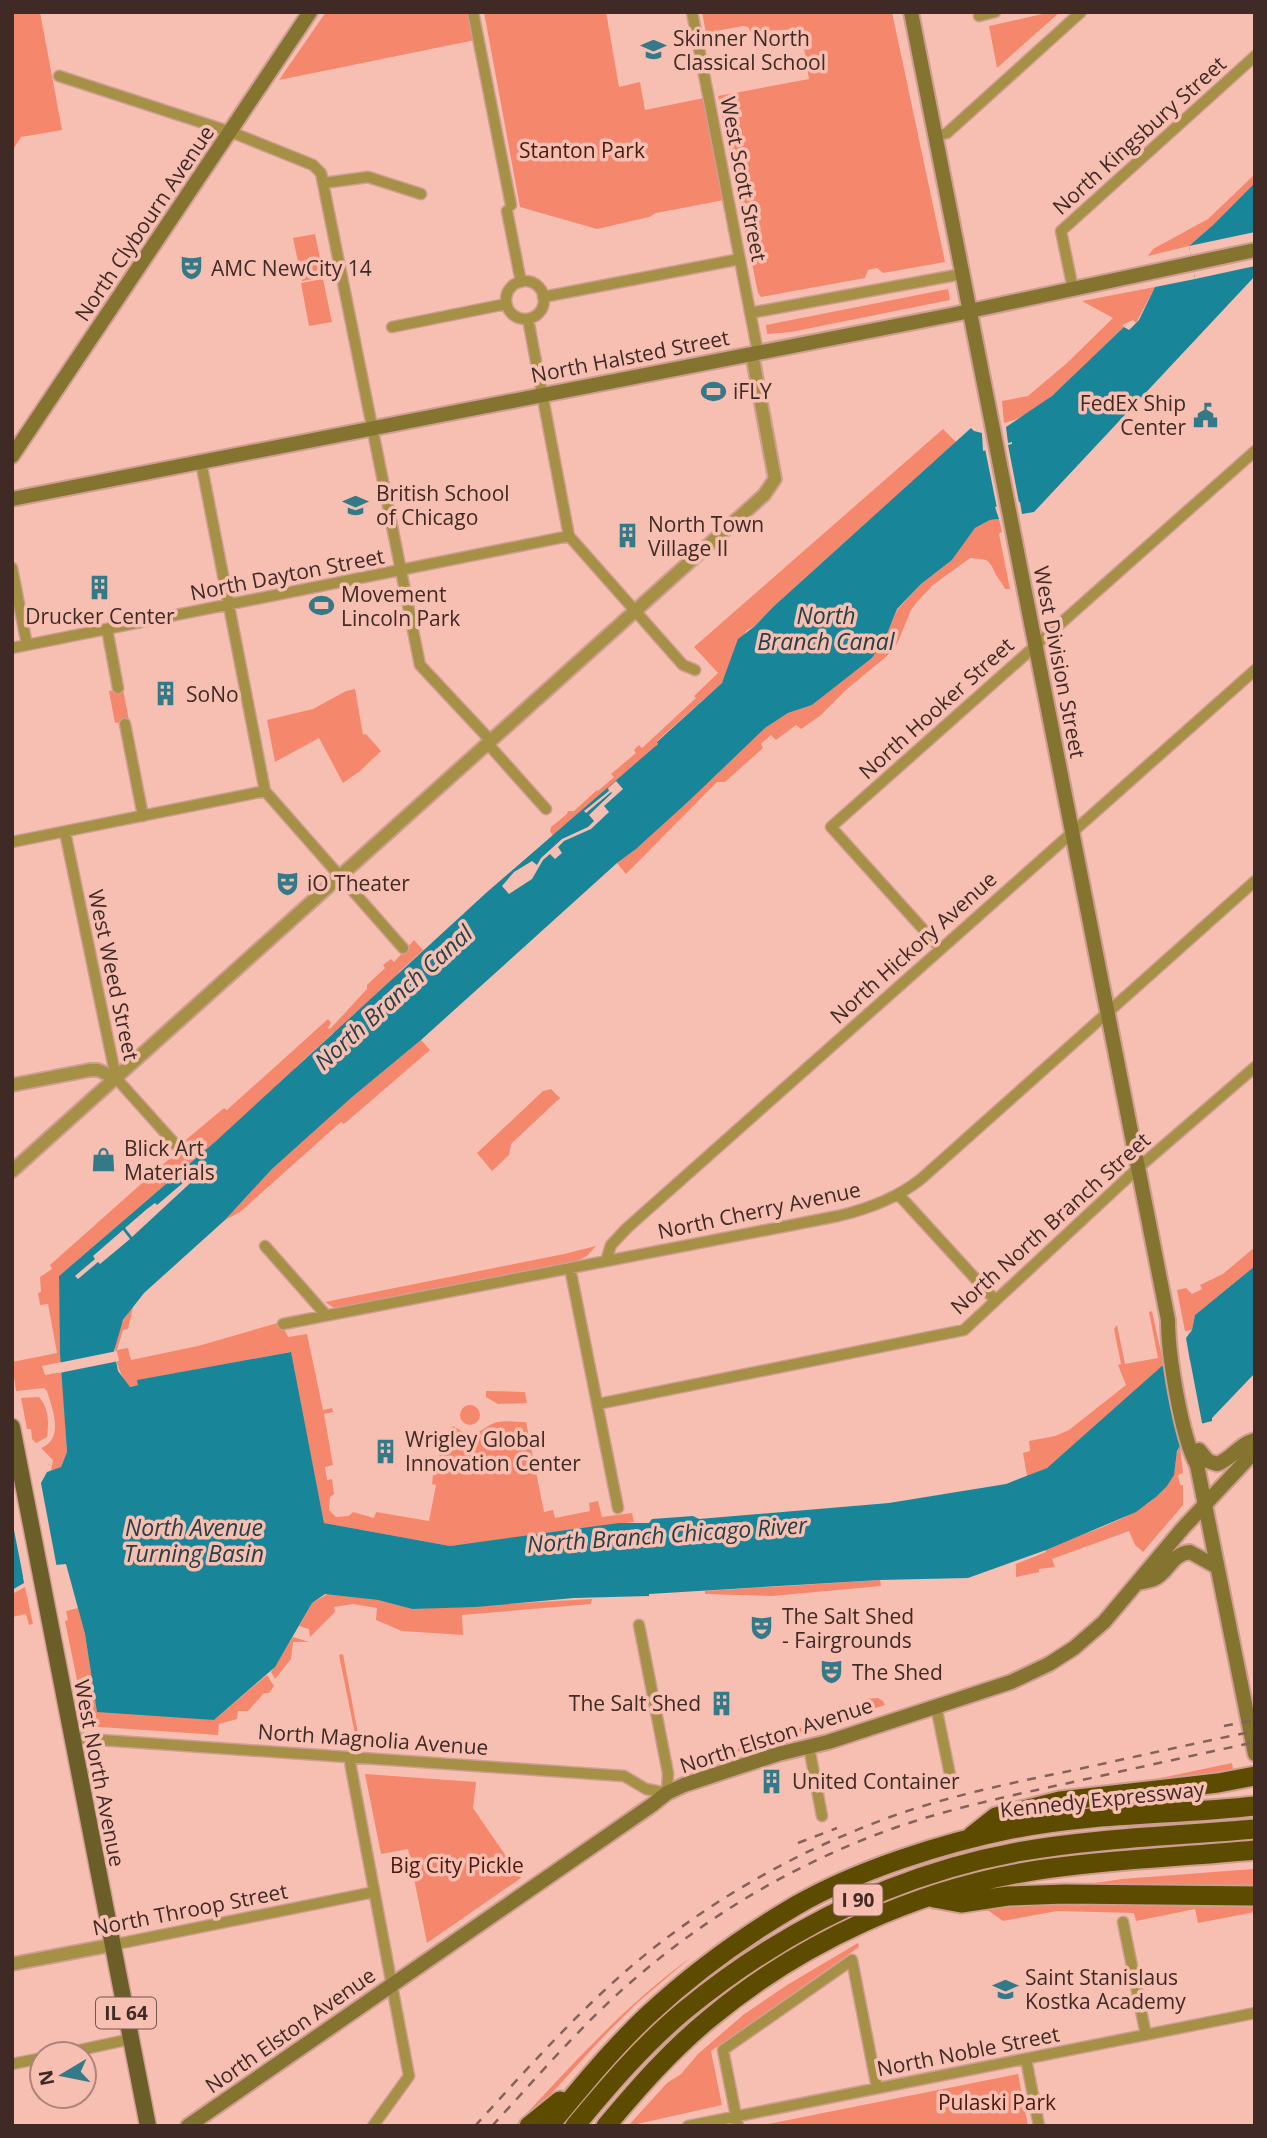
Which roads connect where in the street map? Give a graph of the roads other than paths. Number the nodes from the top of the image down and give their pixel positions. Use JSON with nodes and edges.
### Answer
{"nodes":[{"id":1,"x":310,"y":12,"type":"edge"},
{"id":2,"x":473,"y":12,"type":"edge"},
{"id":3,"x":692,"y":12,"type":"edge"},
{"id":4,"x":911,"y":12,"type":"edge"},
{"id":5,"x":995,"y":12,"type":"edge"},
{"id":6,"x":1081,"y":12,"type":"edge"},
{"id":7,"x":979,"y":16,"type":"dead end"},
{"id":8,"x":1255,"y":56,"type":"edge"},
{"id":9,"x":60,"y":76,"type":"dead end"},
{"id":10,"x":230,"y":132,"type":"junction"},
{"id":11,"x":935,"y":136,"type":"junction"},
{"id":12,"x":324,"y":183,"type":"junction"},
{"id":13,"x":421,"y":194,"type":"dead end"},
{"id":14,"x":1255,"y":250,"type":"edge"},
{"id":15,"x":740,"y":258,"type":"junction"},
{"id":16,"x":962,"y":274,"type":"junction"},
{"id":17,"x":521,"y":282,"type":"junction"},
{"id":18,"x":1073,"y":289,"type":"junction"},
{"id":19,"x":544,"y":297,"type":"junction"},
{"id":20,"x":506,"y":304,"type":"junction"},
{"id":21,"x":970,"y":311,"type":"junction"},
{"id":22,"x":750,"y":313,"type":"junction"},
{"id":23,"x":528,"y":319,"type":"junction"},
{"id":24,"x":392,"y":327,"type":"dead end"},
{"id":25,"x":755,"y":353,"type":"junction"},
{"id":26,"x":543,"y":395,"type":"junction"},
{"id":27,"x":373,"y":428,"type":"junction"},
{"id":28,"x":17,"y":440,"type":"edge"},
{"id":29,"x":1255,"y":451,"type":"edge"},
{"id":30,"x":12,"y":456,"type":"edge"},
{"id":31,"x":201,"y":462,"type":"junction"},
{"id":32,"x":12,"y":499,"type":"edge"},
{"id":33,"x":569,"y":536,"type":"junction"},
{"id":34,"x":12,"y":568,"type":"edge"},
{"id":35,"x":401,"y":571,"type":"junction"},
{"id":36,"x":229,"y":605,"type":"junction"},
{"id":37,"x":636,"y":610,"type":"junction"},
{"id":38,"x":107,"y":629,"type":"junction"},
{"id":39,"x":27,"y":645,"type":"junction"},
{"id":40,"x":1035,"y":645,"type":"junction"},
{"id":41,"x":12,"y":648,"type":"edge"},
{"id":42,"x":695,"y":670,"type":"dead end"},
{"id":43,"x":1255,"y":670,"type":"edge"},
{"id":44,"x":118,"y":688,"type":"dead end"},
{"id":45,"x":125,"y":724,"type":"dead end"},
{"id":46,"x":489,"y":742,"type":"junction"},
{"id":47,"x":265,"y":791,"type":"junction"},
{"id":48,"x":546,"y":810,"type":"dead end"},
{"id":49,"x":143,"y":816,"type":"junction"},
{"id":50,"x":1072,"y":831,"type":"junction"},
{"id":51,"x":65,"y":832,"type":"junction"},
{"id":52,"x":12,"y":842,"type":"edge"},
{"id":53,"x":340,"y":877,"type":"junction"},
{"id":54,"x":1255,"y":881,"type":"edge"},
{"id":55,"x":403,"y":948,"type":"dead end"},
{"id":56,"x":941,"y":949,"type":"junction"},
{"id":57,"x":1108,"y":1012,"type":"junction"},
{"id":58,"x":1255,"y":1067,"type":"edge"},
{"id":59,"x":117,"y":1078,"type":"junction"},
{"id":60,"x":12,"y":1085,"type":"edge"},
{"id":61,"x":177,"y":1146,"type":"dead end"},
{"id":62,"x":1138,"y":1168,"type":"junction"},
{"id":63,"x":12,"y":1171,"type":"edge"},
{"id":64,"x":898,"y":1194,"type":"junction"},
{"id":65,"x":265,"y":1246,"type":"dead end"},
{"id":66,"x":606,"y":1261,"type":"junction"},
{"id":67,"x":570,"y":1268,"type":"junction"},
{"id":68,"x":995,"y":1300,"type":"junction"},
{"id":69,"x":326,"y":1315,"type":"junction"},
{"id":70,"x":283,"y":1324,"type":"dead end"},
{"id":71,"x":598,"y":1404,"type":"junction"},
{"id":72,"x":13,"y":1433,"type":"edge"},
{"id":73,"x":1255,"y":1440,"type":"edge"},
{"id":74,"x":1255,"y":1451,"type":"edge"},
{"id":75,"x":1198,"y":1458,"type":"junction"},
{"id":76,"x":1205,"y":1504,"type":"junction"},
{"id":77,"x":618,"y":1508,"type":"dead end"},
{"id":78,"x":1217,"y":1567,"type":"junction"},
{"id":79,"x":1137,"y":1583,"type":"junction"},
{"id":80,"x":639,"y":1625,"type":"dead end"},
{"id":81,"x":936,"y":1706,"type":"junction"},
{"id":82,"x":72,"y":1738,"type":"junction"},
{"id":83,"x":809,"y":1747,"type":"junction"},
{"id":84,"x":1255,"y":1754,"type":"edge"},
{"id":85,"x":349,"y":1757,"type":"junction"},
{"id":86,"x":950,"y":1775,"type":"dead end"},
{"id":87,"x":1255,"y":1776,"type":"edge"},
{"id":88,"x":667,"y":1793,"type":"junction"},
{"id":89,"x":1255,"y":1806,"type":"edge"},
{"id":90,"x":822,"y":1816,"type":"dead end"},
{"id":91,"x":1255,"y":1829,"type":"edge"},
{"id":92,"x":966,"y":1840,"type":"junction"},
{"id":93,"x":1255,"y":1850,"type":"edge"},
{"id":94,"x":374,"y":1892,"type":"junction"},
{"id":95,"x":1255,"y":1896,"type":"edge"},
{"id":96,"x":929,"y":1898,"type":"junction"},
{"id":97,"x":1124,"y":1922,"type":"dead end"},
{"id":98,"x":112,"y":1945,"type":"junction"},
{"id":99,"x":12,"y":1964,"type":"edge"},
{"id":100,"x":392,"y":1985,"type":"junction"},
{"id":101,"x":1255,"y":2013,"type":"edge"},
{"id":102,"x":1146,"y":2035,"type":"junction"},
{"id":103,"x":131,"y":2039,"type":"junction"},
{"id":104,"x":98,"y":2046,"type":"edge"},
{"id":105,"x":1026,"y":2059,"type":"junction"},
{"id":106,"x":586,"y":2081,"type":"junction"},
{"id":107,"x":877,"y":2088,"type":"junction"},
{"id":108,"x":737,"y":2121,"type":"edge"},
{"id":109,"x":148,"y":2126,"type":"edge"},
{"id":110,"x":188,"y":2126,"type":"edge"},
{"id":111,"x":373,"y":2126,"type":"edge"},
{"id":112,"x":529,"y":2126,"type":"edge"},
{"id":113,"x":549,"y":2126,"type":"edge"},
{"id":114,"x":575,"y":2126,"type":"edge"},
{"id":115,"x":606,"y":2126,"type":"edge"},
{"id":116,"x":688,"y":2126,"type":"edge"},
{"id":117,"x":1039,"y":2126,"type":"edge"}],
"edges":[{"from":1,"to":10,"type":"main road","name":"North Clybourn Avenue"},
{"from":2,"to":17,"type":"street"},
{"from":3,"to":15,"type":"street","name":"West Scott Street"},
{"from":4,"to":11,"type":"main road","name":"West Division Street"},
{"from":5,"to":7,"type":"street"},
{"from":6,"to":11,"type":"street"},
{"from":8,"to":18,"type":"street","name":"North Kingsbury Street"},
{"from":9,"to":10,"type":"street"},
{"from":10,"to":12,"type":"street"},
{"from":10,"to":28,"type":"main road","name":"North Clybourn Avenue"},
{"from":11,"to":16,"type":"main road","name":"West Division Street"},
{"from":12,"to":13,"type":"street"},
{"from":12,"to":27,"type":"street"},
{"from":14,"to":18,"type":"main road","name":"North Halsted Street"},
{"from":15,"to":19,"type":"street"},
{"from":15,"to":22,"type":"street","name":"West Scott Street"},
{"from":16,"to":21,"type":"main road","name":"West Division Street"},
{"from":16,"to":22,"type":"street"},
{"from":17,"to":19,"type":"street"},
{"from":17,"to":20,"type":"street"},
{"from":18,"to":21,"type":"main road","name":"North Halsted Street"},
{"from":19,"to":23,"type":"street"},
{"from":20,"to":23,"type":"street"},
{"from":20,"to":24,"type":"street"},
{"from":21,"to":25,"type":"main road","name":"North Halsted Street"},
{"from":21,"to":40,"type":"main road","name":"West Division Street"},
{"from":22,"to":25,"type":"street","name":"West Scott Street"},
{"from":23,"to":26,"type":"street"},
{"from":25,"to":26,"type":"main road","name":"North Halsted Street"},
{"from":25,"to":37,"type":"street","name":"West Scott Street"},
{"from":26,"to":27,"type":"main road","name":"North Halsted Street"},
{"from":26,"to":33,"type":"street"},
{"from":27,"to":31,"type":"main road","name":"North Halsted Street"},
{"from":27,"to":35,"type":"street"},
{"from":28,"to":30,"type":"main road","name":"North Clybourn Avenue"},
{"from":29,"to":40,"type":"street","name":"North Hooker Street"},
{"from":31,"to":32,"type":"main road","name":"North Halsted Street"},
{"from":31,"to":36,"type":"street"},
{"from":33,"to":35,"type":"street","name":"North Dayton Street"},
{"from":33,"to":37,"type":"street"},
{"from":34,"to":39,"type":"street"},
{"from":35,"to":36,"type":"street","name":"North Dayton Street"},
{"from":35,"to":46,"type":"street"},
{"from":36,"to":38,"type":"street","name":"North Dayton Street"},
{"from":36,"to":47,"type":"street"},
{"from":37,"to":42,"type":"street"},
{"from":37,"to":46,"type":"street"},
{"from":38,"to":39,"type":"street","name":"North Dayton Street"},
{"from":38,"to":44,"type":"street"},
{"from":39,"to":41,"type":"street","name":"North Dayton Street"},
{"from":40,"to":50,"type":"main road","name":"West Division Street"},
{"from":40,"to":56,"type":"street","name":"North Hooker Street"},
{"from":43,"to":50,"type":"street","name":"North Hickory Avenue"},
{"from":45,"to":49,"type":"street"},
{"from":46,"to":48,"type":"street"},
{"from":46,"to":53,"type":"street"},
{"from":47,"to":49,"type":"street"},
{"from":47,"to":53,"type":"street"},
{"from":49,"to":51,"type":"street"},
{"from":50,"to":56,"type":"street","name":"North Hickory Avenue"},
{"from":50,"to":57,"type":"main road","name":"West Division Street"},
{"from":51,"to":52,"type":"street"},
{"from":51,"to":59,"type":"street","name":"West Weed Street"},
{"from":53,"to":55,"type":"street"},
{"from":53,"to":59,"type":"street"},
{"from":54,"to":57,"type":"street","name":"North Cherry Avenue"},
{"from":56,"to":66,"type":"street","name":"North Hickory Avenue"},
{"from":57,"to":62,"type":"main road","name":"West Division Street"},
{"from":57,"to":64,"type":"street","name":"North Cherry Avenue"},
{"from":58,"to":62,"type":"street","name":"North North Branch Street"},
{"from":59,"to":60,"type":"street"},
{"from":59,"to":61,"type":"street","name":"West Weed Street"},
{"from":59,"to":63,"type":"street"},
{"from":62,"to":68,"type":"street","name":"North North Branch Street"},
{"from":62,"to":75,"type":"main road","name":"West Division Street"},
{"from":64,"to":66,"type":"street","name":"North Cherry Avenue"},
{"from":64,"to":68,"type":"street"},
{"from":65,"to":69,"type":"street"},
{"from":66,"to":67,"type":"street","name":"North Cherry Avenue"},
{"from":67,"to":69,"type":"street","name":"North Cherry Avenue"},
{"from":67,"to":71,"type":"street"},
{"from":68,"to":71,"type":"street","name":"North North Branch Street"},
{"from":69,"to":70,"type":"street","name":"North Cherry Avenue"},
{"from":71,"to":77,"type":"street"},
{"from":72,"to":82,"type":"main road","name":"West North Avenue","number":"IL 64"},
{"from":73,"to":75,"type":"main road"},
{"from":74,"to":76,"type":"main road","name":"North Elston Avenue"},
{"from":75,"to":76,"type":"main road","name":"West Division Street"},
{"from":76,"to":78,"type":"main road","name":"West Division Street"},
{"from":76,"to":79,"type":"main road","name":"North Elston Avenue"},
{"from":78,"to":79,"type":"main road"},
{"from":78,"to":84,"type":"main road","name":"West Division Street"},
{"from":79,"to":81,"type":"main road","name":"North Elston Avenue"},
{"from":80,"to":88,"type":"street"},
{"from":81,"to":83,"type":"main road","name":"North Elston Avenue"},
{"from":81,"to":86,"type":"street"},
{"from":82,"to":85,"type":"street","name":"North Magnolia Avenue"},
{"from":82,"to":98,"type":"main road","name":"West North Avenue","number":"IL 64"},
{"from":83,"to":88,"type":"main road","name":"North Elston Avenue"},
{"from":83,"to":90,"type":"street"},
{"from":85,"to":88,"type":"street","name":"North Magnolia Avenue"},
{"from":85,"to":94,"type":"street"},
{"from":87,"to":92,"type":"highway"},
{"from":88,"to":100,"type":"main road","name":"North Elston Avenue"},
{"from":89,"to":92,"type":"highway","name":"Kennedy Expressway","number":"I 90"},
{"from":91,"to":114,"type":"highway","number":"I 90"},
{"from":92,"to":106,"type":"highway","name":"Kennedy Expressway","number":"I 90"},
{"from":93,"to":96,"type":"highway","number":"I 90"},
{"from":94,"to":98,"type":"street","name":"North Throop Street"},
{"from":94,"to":100,"type":"street"},
{"from":95,"to":96,"type":"highway"},
{"from":96,"to":115,"type":"highway","number":"I 90"},
{"from":97,"to":102,"type":"street"},
{"from":98,"to":99,"type":"street","name":"North Throop Street"},
{"from":98,"to":103,"type":"main road","name":"West North Avenue","number":"IL 64"},
{"from":100,"to":110,"type":"main road","name":"North Elston Avenue"},
{"from":100,"to":111,"type":"street"},
{"from":101,"to":102,"type":"street","name":"North Noble Street"},
{"from":102,"to":105,"type":"street","name":"North Noble Street"},
{"from":103,"to":104,"type":"street"},
{"from":103,"to":109,"type":"main road","name":"West North Avenue","number":"IL 64"},
{"from":105,"to":107,"type":"street","name":"North Noble Street"},
{"from":105,"to":117,"type":"street"},
{"from":106,"to":112,"type":"highway"},
{"from":106,"to":113,"type":"highway","name":"Kennedy Expressway","number":"I 90"},
{"from":107,"to":108,"type":"street","name":"North Noble Street"},
{"from":107,"to":108,"type":"street"},
{"from":108,"to":116,"type":"street","name":"North Noble Street"}]}
